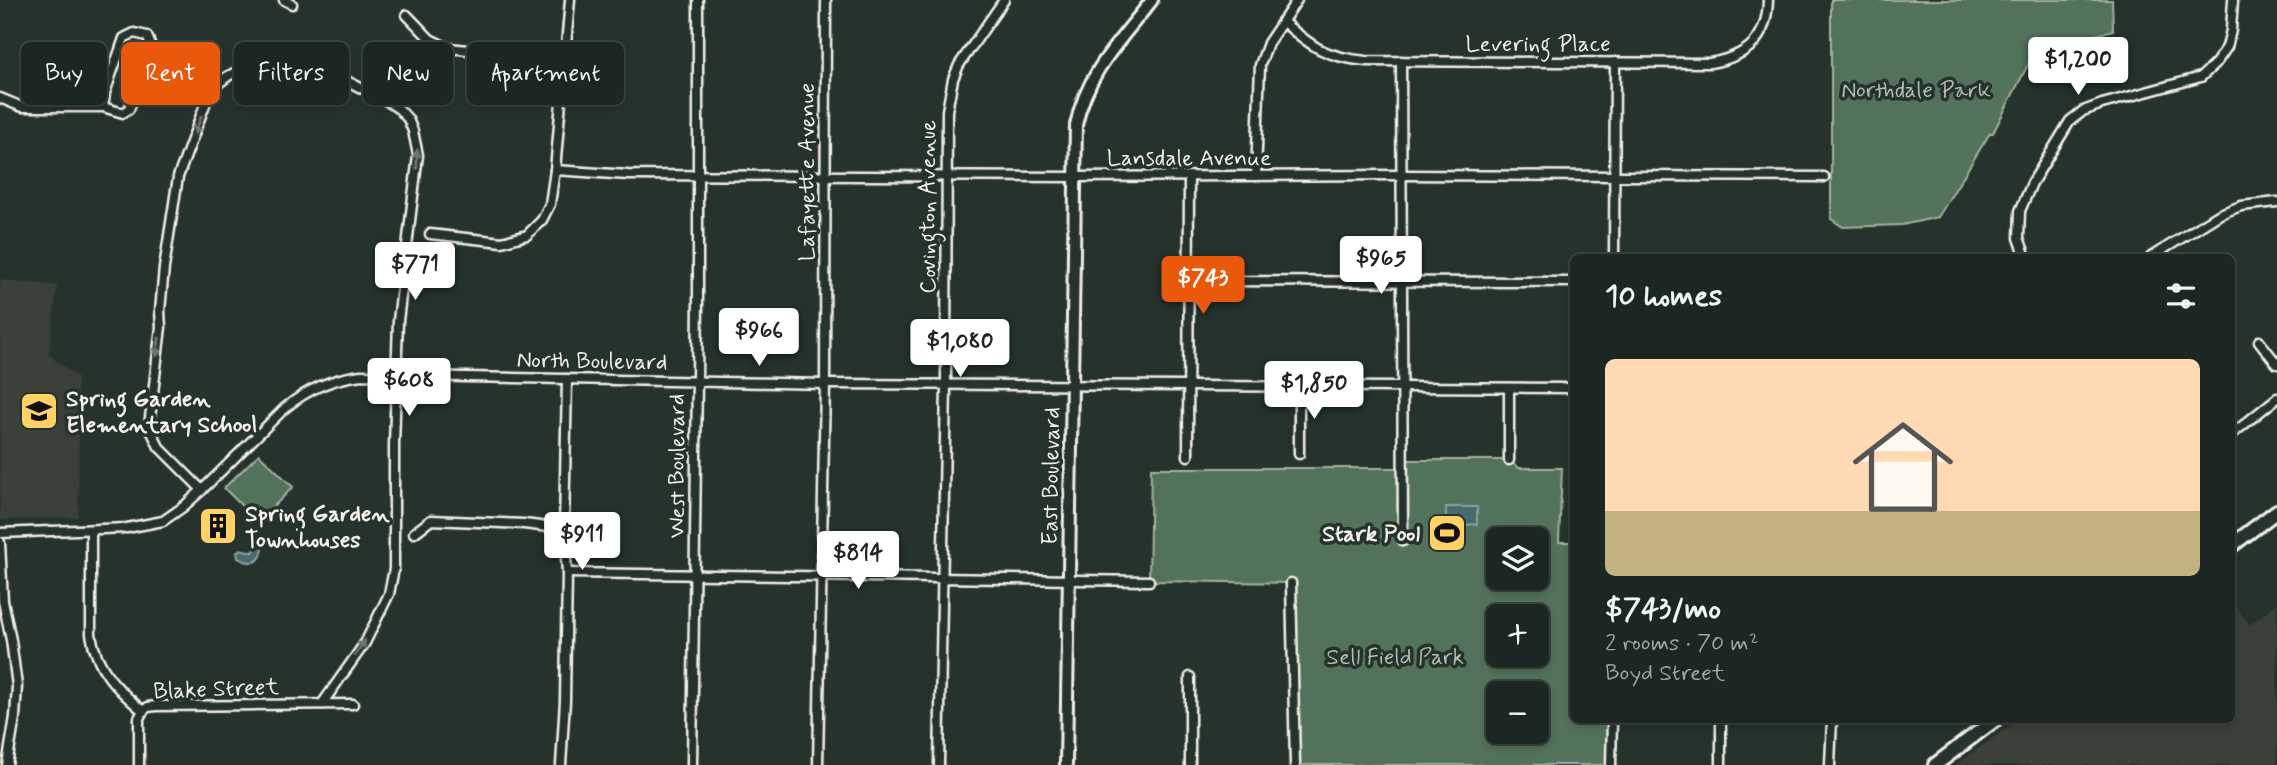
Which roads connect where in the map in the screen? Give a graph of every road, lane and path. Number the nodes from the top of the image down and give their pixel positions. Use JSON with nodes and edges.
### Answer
{"nodes":[{"id":1,"x":570,"y":0,"type":"edge"},
{"id":2,"x":698,"y":0,"type":"edge"},
{"id":3,"x":826,"y":0,"type":"edge"},
{"id":4,"x":1004,"y":0,"type":"edge"},
{"id":5,"x":1152,"y":0,"type":"edge"},
{"id":6,"x":1297,"y":0,"type":"edge"},
{"id":7,"x":1768,"y":0,"type":"edge"},
{"id":8,"x":2233,"y":0,"type":"edge"},
{"id":9,"x":407,"y":15,"type":"dead end"},
{"id":10,"x":1282,"y":21,"type":"junction"},
{"id":11,"x":566,"y":42,"type":"edge"},
{"id":12,"x":467,"y":50,"type":"edge"},
{"id":13,"x":1401,"y":61,"type":"junction"},
{"id":14,"x":1615,"y":62,"type":"junction"},
{"id":15,"x":1,"y":100,"type":"edge"},
{"id":16,"x":560,"y":105,"type":"edge"},
{"id":17,"x":103,"y":107,"type":"junction"},
{"id":18,"x":555,"y":170,"type":"junction"},
{"id":19,"x":698,"y":175,"type":"junction"},
{"id":20,"x":826,"y":175,"type":"junction"},
{"id":21,"x":946,"y":175,"type":"junction"},
{"id":22,"x":1402,"y":175,"type":"junction"},
{"id":23,"x":1189,"y":176,"type":"junction"},
{"id":24,"x":1256,"y":176,"type":"junction"},
{"id":25,"x":1614,"y":176,"type":"junction"},
{"id":26,"x":1074,"y":177,"type":"junction"},
{"id":27,"x":1824,"y":177,"type":"dead end"},
{"id":28,"x":2277,"y":202,"type":"edge"},
{"id":29,"x":430,"y":234,"type":"dead end"},
{"id":30,"x":1614,"y":254,"type":"edge"},
{"id":31,"x":2025,"y":254,"type":"edge"},
{"id":32,"x":2156,"y":254,"type":"edge"},
{"id":33,"x":1189,"y":281,"type":"junction"},
{"id":34,"x":1402,"y":281,"type":"junction"},
{"id":35,"x":1570,"y":282,"type":"edge"},
{"id":36,"x":2259,"y":341,"type":"dead end"},
{"id":37,"x":2277,"y":364,"type":"edge"},
{"id":38,"x":396,"y":376,"type":"junction"},
{"id":39,"x":567,"y":379,"type":"junction"},
{"id":40,"x":696,"y":381,"type":"junction"},
{"id":41,"x":824,"y":384,"type":"junction"},
{"id":42,"x":946,"y":385,"type":"junction"},
{"id":43,"x":1072,"y":386,"type":"junction"},
{"id":44,"x":1188,"y":387,"type":"junction"},
{"id":45,"x":1299,"y":388,"type":"junction"},
{"id":46,"x":1509,"y":388,"type":"junction"},
{"id":47,"x":1570,"y":388,"type":"edge"},
{"id":48,"x":1403,"y":389,"type":"junction"},
{"id":49,"x":2277,"y":398,"type":"edge"},
{"id":50,"x":2235,"y":432,"type":"edge"},
{"id":51,"x":1299,"y":454,"type":"dead end"},
{"id":52,"x":1188,"y":456,"type":"dead end"},
{"id":53,"x":1509,"y":460,"type":"dead end"},
{"id":54,"x":202,"y":490,"type":"junction"},
{"id":55,"x":2277,"y":511,"type":"edge"},
{"id":56,"x":564,"y":529,"type":"junction"},
{"id":57,"x":91,"y":530,"type":"junction"},
{"id":58,"x":0,"y":533,"type":"edge"},
{"id":59,"x":414,"y":533,"type":"dead end"},
{"id":60,"x":2235,"y":540,"type":"edge"},
{"id":61,"x":1403,"y":541,"type":"dead end"},
{"id":62,"x":0,"y":542,"type":"edge"},
{"id":63,"x":567,"y":573,"type":"junction"},
{"id":64,"x":695,"y":575,"type":"junction"},
{"id":65,"x":821,"y":576,"type":"junction"},
{"id":66,"x":942,"y":577,"type":"junction"},
{"id":67,"x":1070,"y":580,"type":"junction"},
{"id":68,"x":1149,"y":581,"type":"dead end"},
{"id":69,"x":1291,"y":583,"type":"dead end"},
{"id":70,"x":1191,"y":677,"type":"dead end"},
{"id":71,"x":322,"y":704,"type":"junction"},
{"id":72,"x":353,"y":704,"type":"dead end"},
{"id":73,"x":143,"y":711,"type":"junction"},
{"id":74,"x":1612,"y":723,"type":"edge"},
{"id":75,"x":1721,"y":723,"type":"edge"},
{"id":76,"x":1832,"y":723,"type":"edge"},
{"id":77,"x":1991,"y":723,"type":"edge"},
{"id":78,"x":7,"y":765,"type":"edge"},
{"id":79,"x":139,"y":765,"type":"edge"},
{"id":80,"x":561,"y":765,"type":"edge"},
{"id":81,"x":692,"y":765,"type":"edge"},
{"id":82,"x":818,"y":765,"type":"edge"},
{"id":83,"x":939,"y":765,"type":"edge"},
{"id":84,"x":1066,"y":765,"type":"edge"},
{"id":85,"x":1190,"y":765,"type":"edge"},
{"id":86,"x":1295,"y":765,"type":"edge"},
{"id":87,"x":1611,"y":765,"type":"edge"},
{"id":88,"x":1721,"y":765,"type":"edge"},
{"id":89,"x":1830,"y":765,"type":"edge"},
{"id":90,"x":1935,"y":765,"type":"edge"}],
"edges":[{"from":1,"to":11,"type":"street"},
{"from":2,"to":19,"type":"street","name":"West Boulevard"},
{"from":3,"to":20,"type":"street","name":"Lafayette Avenue"},
{"from":4,"to":21,"type":"street","name":"Covington Avenue"},
{"from":5,"to":26,"type":"street","name":"East Boulevard"},
{"from":6,"to":10,"type":"street"},
{"from":7,"to":14,"type":"street","name":"Levering Place"},
{"from":8,"to":31,"type":"street"},
{"from":9,"to":12,"type":"street"},
{"from":10,"to":13,"type":"street","name":"Levering Place"},
{"from":10,"to":24,"type":"street"},
{"from":13,"to":14,"type":"street","name":"Levering Place"},
{"from":13,"to":22,"type":"street"},
{"from":14,"to":25,"type":"street"},
{"from":15,"to":17,"type":"street"},
{"from":16,"to":18,"type":"street"},
{"from":17,"to":17,"type":"street"},
{"from":18,"to":19,"type":"street","name":"Lansdale Avenue"},
{"from":18,"to":29,"type":"street"},
{"from":19,"to":20,"type":"street","name":"Lansdale Avenue"},
{"from":19,"to":40,"type":"street","name":"West Boulevard"},
{"from":20,"to":21,"type":"street","name":"Lansdale Avenue"},
{"from":20,"to":41,"type":"street","name":"Lafayette Avenue"},
{"from":21,"to":26,"type":"street","name":"Lansdale Avenue"},
{"from":21,"to":42,"type":"street","name":"Covington Avenue"},
{"from":22,"to":24,"type":"street","name":"Lansdale Avenue"},
{"from":22,"to":25,"type":"street","name":"Lansdale Avenue"},
{"from":22,"to":34,"type":"street"},
{"from":23,"to":24,"type":"street","name":"Lansdale Avenue"},
{"from":23,"to":26,"type":"street","name":"Lansdale Avenue"},
{"from":23,"to":33,"type":"street"},
{"from":25,"to":27,"type":"street","name":"Lansdale Avenue"},
{"from":25,"to":30,"type":"street"},
{"from":26,"to":43,"type":"street","name":"East Boulevard"},
{"from":28,"to":32,"type":"street"},
{"from":33,"to":34,"type":"street"},
{"from":33,"to":44,"type":"street"},
{"from":34,"to":35,"type":"street"},
{"from":34,"to":48,"type":"street"},
{"from":36,"to":37,"type":"street"},
{"from":38,"to":39,"type":"street","name":"North Boulevard"},
{"from":38,"to":54,"type":"street","name":"North Boulevard"},
{"from":38,"to":54,"type":"street","one_way":true},
{"from":71,"to":38,"type":"street","one_way":true},
{"from":39,"to":40,"type":"street","name":"North Boulevard"},
{"from":39,"to":56,"type":"street"},
{"from":40,"to":41,"type":"street","name":"North Boulevard"},
{"from":40,"to":64,"type":"street","name":"West Boulevard"},
{"from":41,"to":42,"type":"street","name":"North Boulevard"},
{"from":41,"to":65,"type":"street","name":"Lafayette Avenue"},
{"from":42,"to":43,"type":"street","name":"North Boulevard"},
{"from":42,"to":66,"type":"street","name":"Covington Avenue"},
{"from":43,"to":44,"type":"street","name":"North Boulevard"},
{"from":43,"to":67,"type":"street","name":"East Boulevard"},
{"from":44,"to":45,"type":"street","name":"North Boulevard"},
{"from":44,"to":52,"type":"street"},
{"from":45,"to":48,"type":"street","name":"North Boulevard"},
{"from":45,"to":51,"type":"street"},
{"from":46,"to":47,"type":"street","name":"North Boulevard"},
{"from":46,"to":48,"type":"street","name":"North Boulevard"},
{"from":46,"to":53,"type":"street"},
{"from":48,"to":61,"type":"street"},
{"from":49,"to":50,"type":"street"},
{"from":54,"to":57,"type":"street","name":"North Boulevard"},
{"from":55,"to":60,"type":"main road"},
{"from":56,"to":59,"type":"street"},
{"from":56,"to":63,"type":"street"},
{"from":57,"to":58,"type":"street","name":"North Boulevard"},
{"from":57,"to":73,"type":"street","name":"Blake Street"},
{"from":62,"to":78,"type":"street"},
{"from":63,"to":64,"type":"street"},
{"from":63,"to":80,"type":"street"},
{"from":64,"to":65,"type":"street"},
{"from":64,"to":81,"type":"street","name":"West Boulevard"},
{"from":65,"to":66,"type":"street"},
{"from":65,"to":82,"type":"street","name":"Lafayette Avenue"},
{"from":66,"to":67,"type":"street"},
{"from":66,"to":83,"type":"street","name":"Covington Avenue"},
{"from":67,"to":68,"type":"street"},
{"from":67,"to":84,"type":"street","name":"East Boulevard"},
{"from":69,"to":86,"type":"street"},
{"from":70,"to":85,"type":"street"},
{"from":71,"to":72,"type":"street","name":"Blake Street"},
{"from":71,"to":73,"type":"street","name":"Blake Street"},
{"from":73,"to":79,"type":"street"},
{"from":74,"to":87,"type":"street"},
{"from":75,"to":88,"type":"street"},
{"from":76,"to":89,"type":"street"},
{"from":77,"to":90,"type":"main road"}]}
